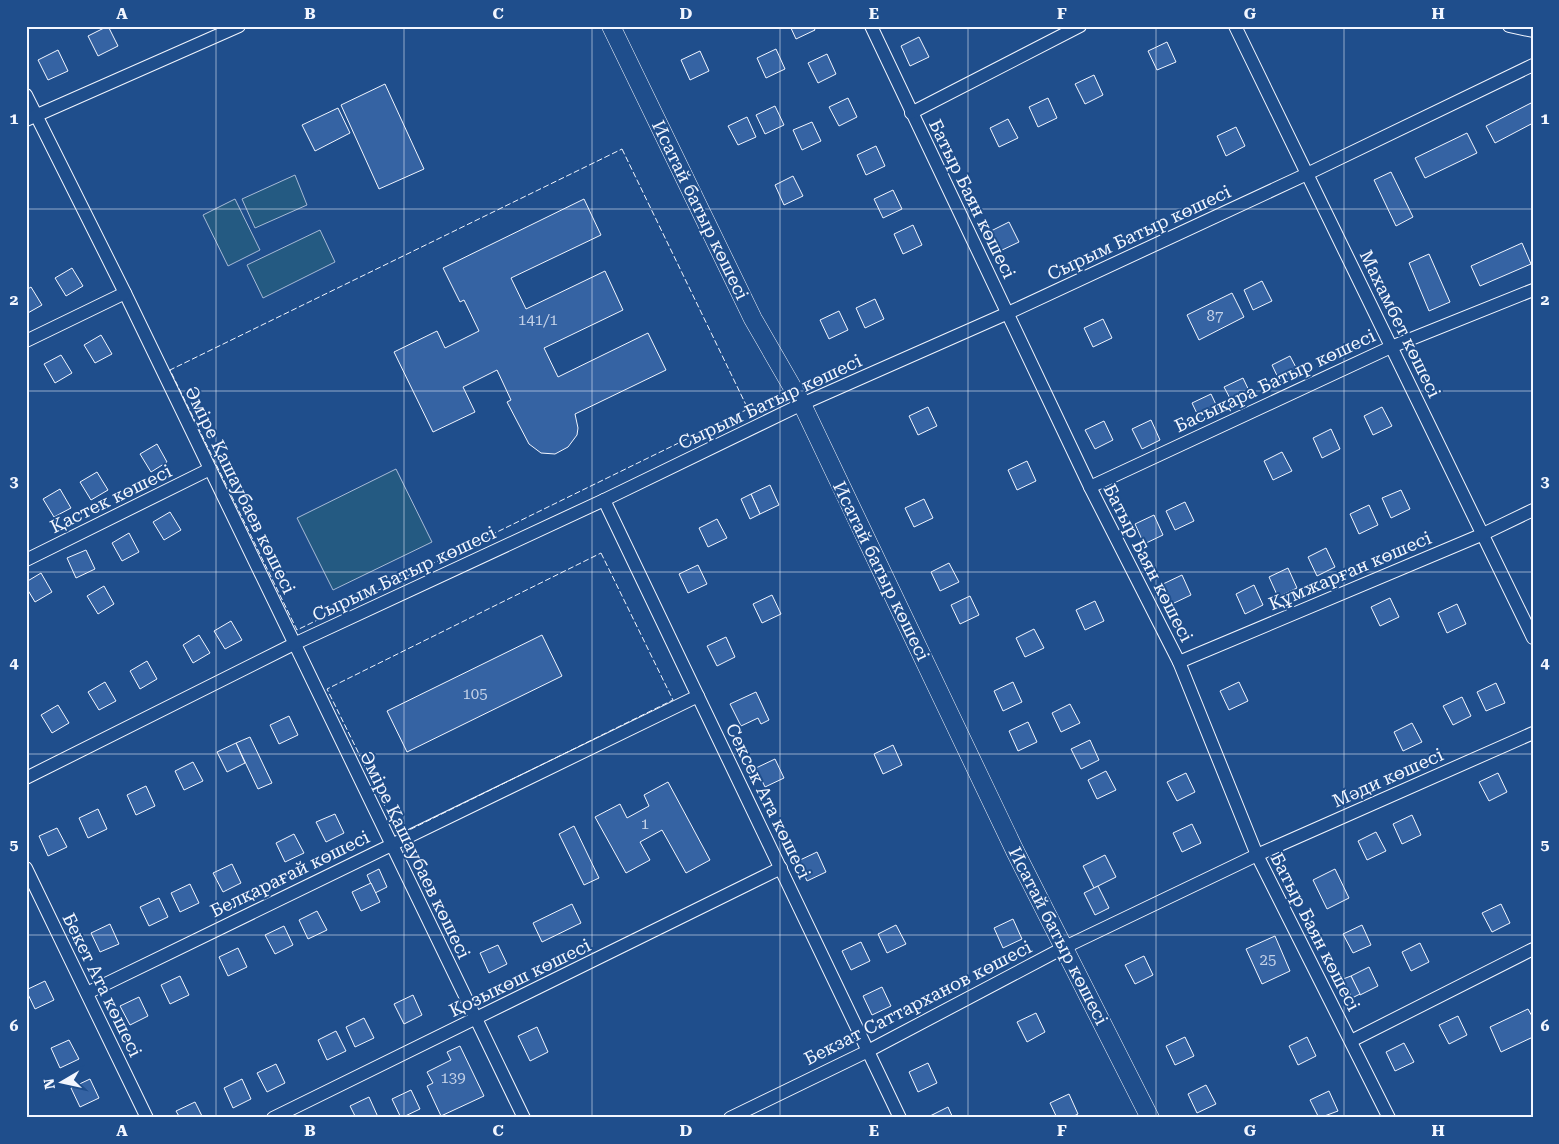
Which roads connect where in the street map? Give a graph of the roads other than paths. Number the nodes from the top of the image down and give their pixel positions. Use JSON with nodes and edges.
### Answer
{"nodes":[{"id":1,"x":238,"y":26,"type":"edge"},
{"id":2,"x":611,"y":26,"type":"edge"},
{"id":3,"x":871,"y":26,"type":"edge"},
{"id":4,"x":1080,"y":26,"type":"edge"},
{"id":5,"x":1235,"y":26,"type":"edge"},
{"id":6,"x":1509,"y":26,"type":"edge"},
{"id":7,"x":1533,"y":31,"type":"edge"},
{"id":8,"x":1533,"y":64,"type":"edge"},
{"id":9,"x":26,"y":95,"type":"edge"},
{"id":10,"x":911,"y":113,"type":"junction"},
{"id":11,"x":31,"y":118,"type":"edge"},
{"id":12,"x":1307,"y":174,"type":"junction"},
{"id":13,"x":1533,"y":290,"type":"edge"},
{"id":14,"x":125,"y":293,"type":"junction"},
{"id":15,"x":1008,"y":313,"type":"junction"},
{"id":16,"x":26,"y":341,"type":"edge"},
{"id":17,"x":1392,"y":347,"type":"junction"},
{"id":18,"x":802,"y":404,"type":"junction"},
{"id":19,"x":210,"y":469,"type":"junction"},
{"id":20,"x":1090,"y":487,"type":"junction"},
{"id":21,"x":604,"y":500,"type":"junction"},
{"id":22,"x":1533,"y":510,"type":"edge"},
{"id":23,"x":1482,"y":535,"type":"junction"},
{"id":24,"x":26,"y":560,"type":"edge"},
{"id":25,"x":1533,"y":638,"type":"edge"},
{"id":26,"x":294,"y":644,"type":"junction"},
{"id":27,"x":1179,"y":662,"type":"junction"},
{"id":28,"x":698,"y":696,"type":"junction"},
{"id":29,"x":1533,"y":733,"type":"edge"},
{"id":30,"x":26,"y":778,"type":"edge"},
{"id":31,"x":391,"y":845,"type":"junction"},
{"id":32,"x":1257,"y":855,"type":"junction"},
{"id":33,"x":26,"y":868,"type":"edge"},
{"id":34,"x":781,"y":868,"type":"junction"},
{"id":35,"x":1065,"y":947,"type":"junction"},
{"id":36,"x":1533,"y":949,"type":"edge"},
{"id":37,"x":87,"y":993,"type":"junction"},
{"id":38,"x":476,"y":1020,"type":"junction"},
{"id":39,"x":1351,"y":1040,"type":"junction"},
{"id":40,"x":868,"y":1051,"type":"junction"},
{"id":41,"x":147,"y":1118,"type":"edge"},
{"id":42,"x":273,"y":1118,"type":"edge"},
{"id":43,"x":524,"y":1118,"type":"edge"},
{"id":44,"x":730,"y":1118,"type":"edge"},
{"id":45,"x":900,"y":1118,"type":"edge"},
{"id":46,"x":1150,"y":1118,"type":"edge"},
{"id":47,"x":1389,"y":1118,"type":"edge"}],
"edges":[{"from":1,"to":11,"type":"street"},
{"from":2,"to":18,"type":"street","name":"Исатай батыр көшесі"},
{"from":3,"to":10,"type":"street","name":"Батыр Баян көшесі"},
{"from":4,"to":10,"type":"street"},
{"from":5,"to":12,"type":"street","name":"Махамбет көшесі"},
{"from":6,"to":7,"type":"street"},
{"from":8,"to":12,"type":"street","name":"Сырым Батыр көшесі"},
{"from":9,"to":11,"type":"street","name":"Әміре Қашаубаев көшесі"},
{"from":10,"to":15,"type":"street","name":"Батыр Баян көшесі"},
{"from":11,"to":14,"type":"street","name":"Әміре Қашаубаев көшесі"},
{"from":12,"to":15,"type":"street","name":"Сырым Батыр көшесі"},
{"from":12,"to":17,"type":"street","name":"Махамбет көшесі"},
{"from":13,"to":17,"type":"street","name":"Басықара Батыр көшесі"},
{"from":14,"to":16,"type":"street"},
{"from":14,"to":19,"type":"street","name":"Әміре Қашаубаев көшесі"},
{"from":15,"to":18,"type":"street","name":"Сырым Батыр көшесі"},
{"from":15,"to":20,"type":"street","name":"Батыр Баян көшесі"},
{"from":17,"to":20,"type":"street","name":"Басықара Батыр көшесі"},
{"from":17,"to":23,"type":"street","name":"Махамбет көшесі"},
{"from":18,"to":21,"type":"street","name":"Сырым Батыр көшесі"},
{"from":18,"to":35,"type":"street","name":"Исатай батыр көшесі"},
{"from":19,"to":24,"type":"street","name":"Қастек көшесі"},
{"from":19,"to":26,"type":"street","name":"Әміре Қашаубаев көшесі"},
{"from":20,"to":27,"type":"street","name":"Батыр Баян көшесі"},
{"from":21,"to":26,"type":"street","name":"Сырым Батыр көшесі"},
{"from":21,"to":28,"type":"street","name":"Сексек Ата көшесі"},
{"from":22,"to":23,"type":"street","name":"Құмжарған көшесі"},
{"from":23,"to":25,"type":"street","name":"Махамбет көшесі"},
{"from":23,"to":27,"type":"street","name":"Құмжарған көшесі"},
{"from":26,"to":30,"type":"street","name":"Сырым Батыр көшесі"},
{"from":26,"to":31,"type":"street","name":"Әміре Қашаубаев көшесі"},
{"from":27,"to":32,"type":"street","name":"Батыр Баян көшесі"},
{"from":28,"to":31,"type":"street","name":"Белқарағай көшесі"},
{"from":28,"to":34,"type":"street","name":"Сексек Ата көшесі"},
{"from":29,"to":32,"type":"street","name":"Мәди көшесі"},
{"from":31,"to":37,"type":"street","name":"Белқарағай көшесі"},
{"from":31,"to":38,"type":"street","name":"Әміре Қашаубаев көшесі"},
{"from":32,"to":35,"type":"street","name":"Бекзат Саттарханов көшесі"},
{"from":32,"to":39,"type":"street","name":"Батыр Баян көшесі"},
{"from":33,"to":37,"type":"street","name":"Бекет Ата көшесі"},
{"from":34,"to":38,"type":"street","name":"Қозыкөш көшесі"},
{"from":34,"to":40,"type":"street","name":"Сексек Ата көшесі"},
{"from":35,"to":40,"type":"street","name":"Бекзат Саттарханов көшесі"},
{"from":35,"to":46,"type":"street","name":"Исатай батыр көшесі"},
{"from":36,"to":39,"type":"street"},
{"from":37,"to":41,"type":"street","name":"Бекет Ата көшесі"},
{"from":38,"to":42,"type":"street","name":"Қозыкөш көшесі"},
{"from":38,"to":43,"type":"street","name":"Әміре Қашаубаев көшесі"},
{"from":39,"to":47,"type":"street","name":"Батыр Баян көшесі"},
{"from":40,"to":44,"type":"street","name":"Бекзат Саттарханов көшесі"},
{"from":40,"to":45,"type":"street","name":"Сексек Ата көшесі"}]}
